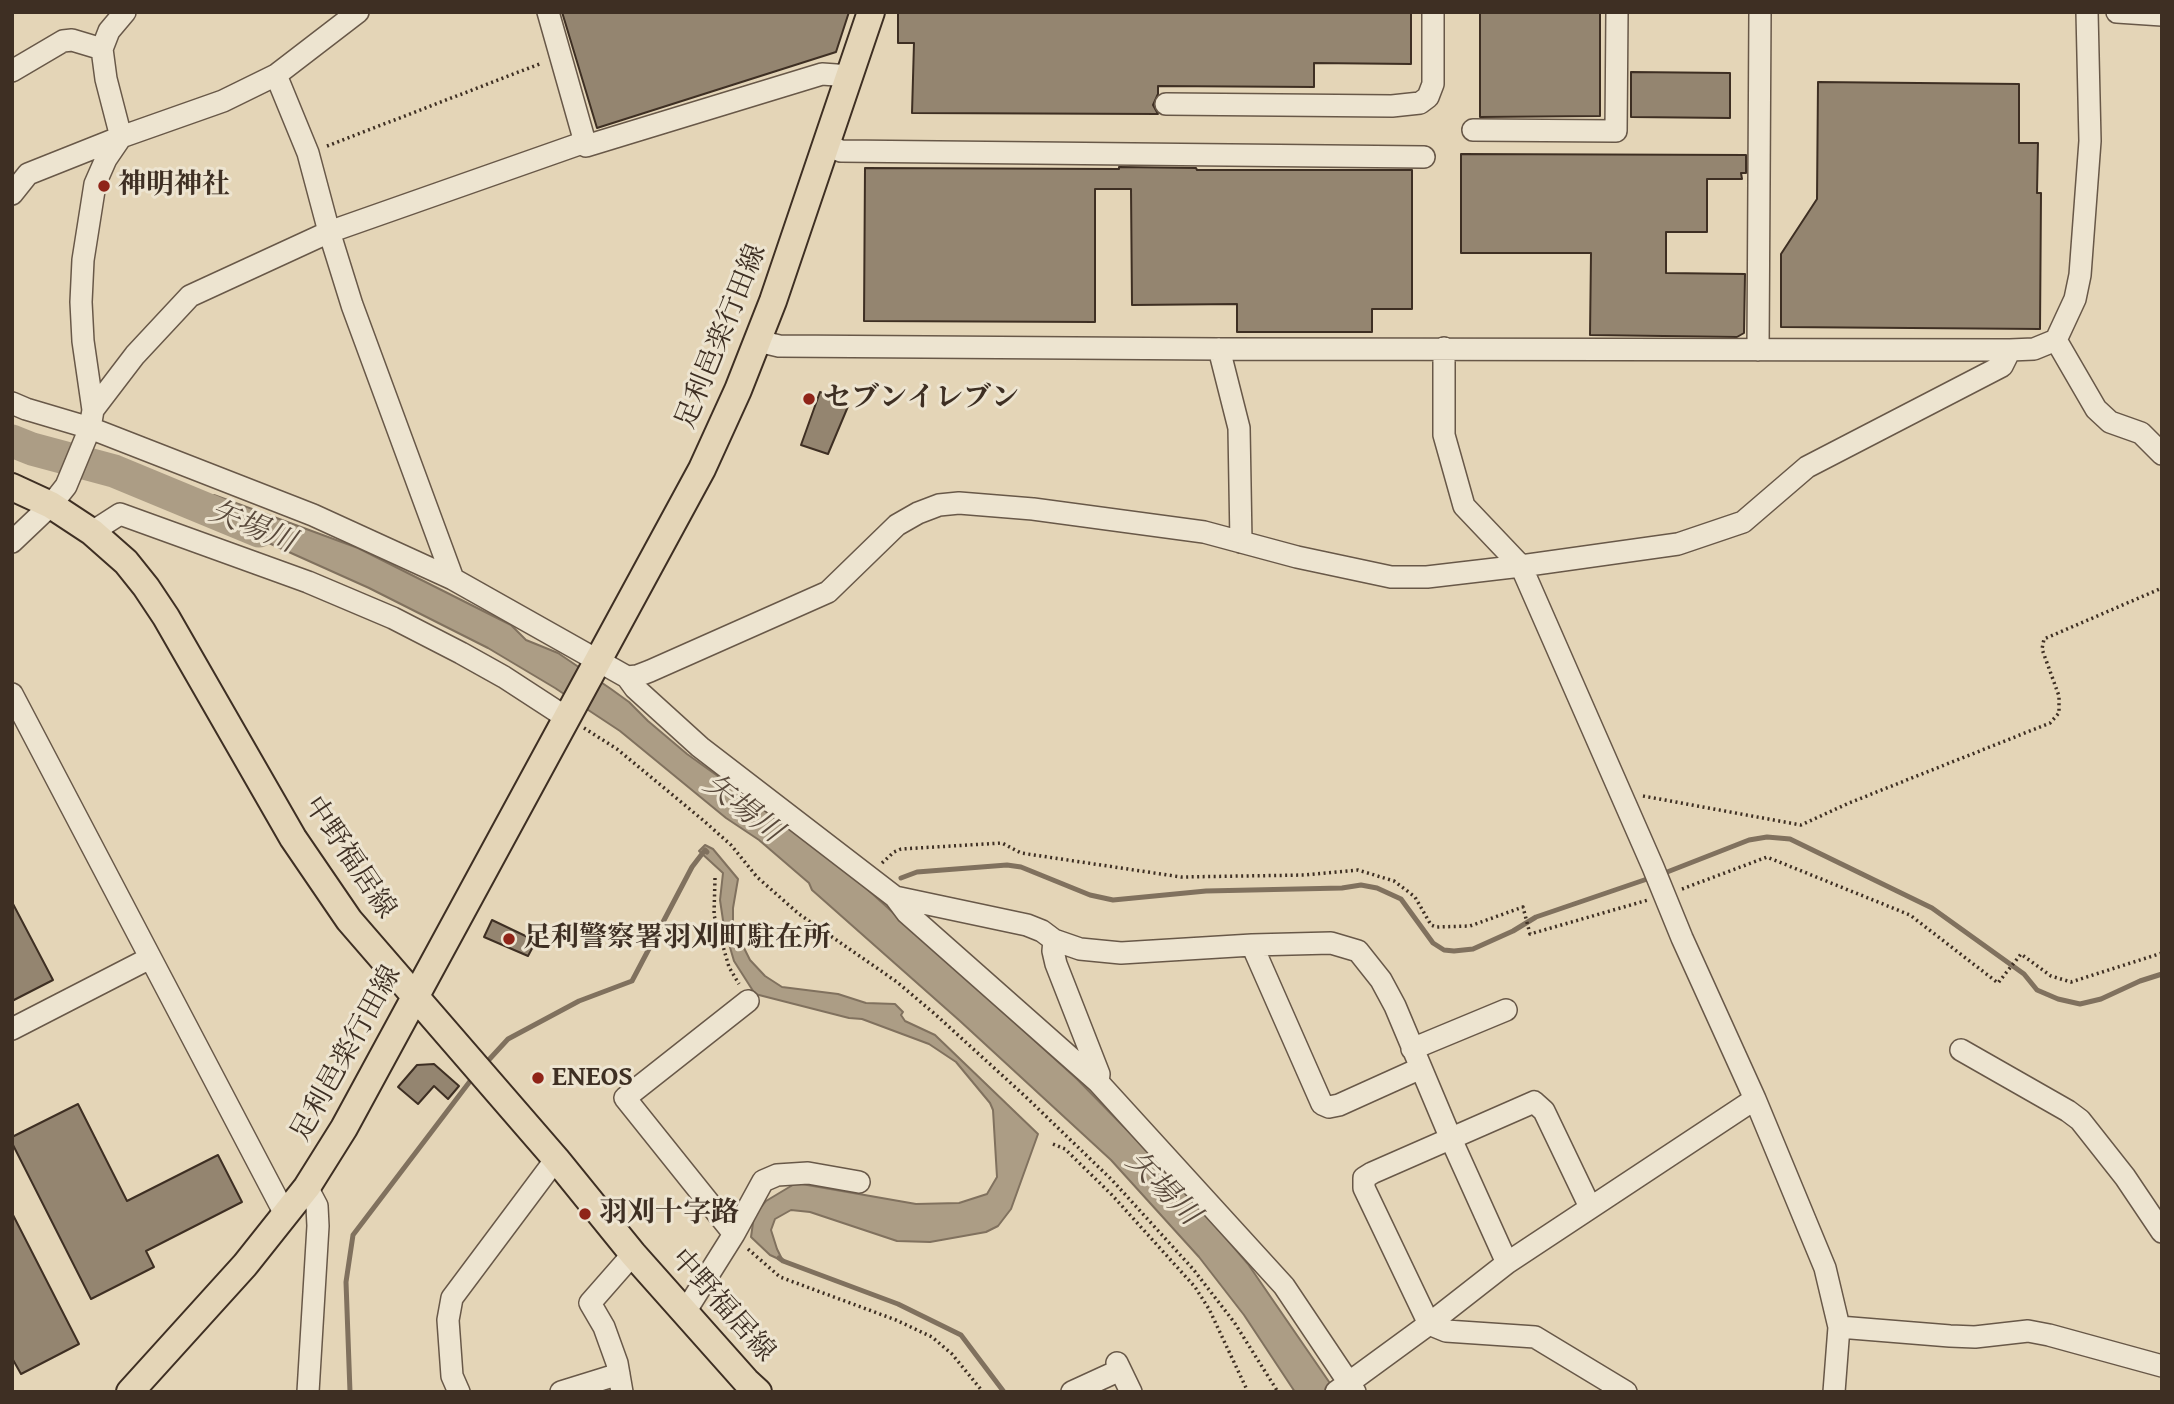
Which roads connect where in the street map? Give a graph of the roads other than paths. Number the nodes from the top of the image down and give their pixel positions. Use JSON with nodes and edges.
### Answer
{"nodes":[{"id":1,"x":125,"y":12,"type":"edge"},
{"id":2,"x":358,"y":12,"type":"edge"},
{"id":3,"x":548,"y":12,"type":"edge"},
{"id":4,"x":871,"y":12,"type":"edge"},
{"id":5,"x":1433,"y":12,"type":"edge"},
{"id":6,"x":1617,"y":12,"type":"edge"},
{"id":7,"x":1760,"y":12,"type":"edge"},
{"id":8,"x":2087,"y":12,"type":"edge"},
{"id":9,"x":2117,"y":12,"type":"edge"},
{"id":10,"x":2162,"y":15,"type":"edge"},
{"id":11,"x":102,"y":49,"type":"junction"},
{"id":12,"x":12,"y":71,"type":"edge"},
{"id":13,"x":276,"y":75,"type":"junction"},
{"id":14,"x":849,"y":76,"type":"junction"},
{"id":15,"x":1166,"y":104,"type":"dead end"},
{"id":16,"x":1473,"y":130,"type":"dead end"},
{"id":17,"x":121,"y":137,"type":"junction"},
{"id":18,"x":585,"y":142,"type":"junction"},
{"id":19,"x":826,"y":145,"type":"junction"},
{"id":20,"x":1424,"y":157,"type":"dead end"},
{"id":21,"x":12,"y":194,"type":"edge"},
{"id":22,"x":329,"y":232,"type":"junction"},
{"id":23,"x":2056,"y":340,"type":"junction"},
{"id":24,"x":758,"y":341,"type":"junction"},
{"id":25,"x":1444,"y":348,"type":"junction"},
{"id":26,"x":1219,"y":349,"type":"junction"},
{"id":27,"x":1758,"y":350,"type":"junction"},
{"id":28,"x":2010,"y":351,"type":"junction"},
{"id":29,"x":12,"y":403,"type":"edge"},
{"id":30,"x":90,"y":425,"type":"junction"},
{"id":31,"x":2158,"y":444,"type":"edge"},
{"id":32,"x":12,"y":487,"type":"edge"},
{"id":33,"x":59,"y":496,"type":"junction"},
{"id":34,"x":92,"y":532,"type":"junction"},
{"id":35,"x":12,"y":542,"type":"edge"},
{"id":36,"x":1241,"y":542,"type":"junction"},
{"id":37,"x":1521,"y":566,"type":"junction"},
{"id":38,"x":453,"y":579,"type":"junction"},
{"id":39,"x":596,"y":665,"type":"junction"},
{"id":40,"x":627,"y":677,"type":"junction"},
{"id":41,"x":12,"y":694,"type":"edge"},
{"id":42,"x":571,"y":718,"type":"junction"},
{"id":43,"x":895,"y":897,"type":"junction"},
{"id":44,"x":1054,"y":940,"type":"junction"},
{"id":45,"x":1252,"y":945,"type":"junction"},
{"id":46,"x":150,"y":957,"type":"junction"},
{"id":47,"x":415,"y":998,"type":"junction"},
{"id":48,"x":748,"y":1001,"type":"road end"},
{"id":49,"x":1506,"y":1010,"type":"dead end"},
{"id":50,"x":12,"y":1029,"type":"edge"},
{"id":51,"x":1961,"y":1050,"type":"dead end"},
{"id":52,"x":1416,"y":1058,"type":"junction"},
{"id":53,"x":1098,"y":1082,"type":"junction"},
{"id":54,"x":1755,"y":1098,"type":"junction"},
{"id":55,"x":1451,"y":1139,"type":"junction"},
{"id":56,"x":556,"y":1158,"type":"junction"},
{"id":57,"x":859,"y":1182,"type":"dead end"},
{"id":58,"x":307,"y":1187,"type":"junction"},
{"id":59,"x":1590,"y":1207,"type":"junction"},
{"id":60,"x":285,"y":1214,"type":"junction"},
{"id":61,"x":2162,"y":1232,"type":"edge"},
{"id":62,"x":734,"y":1234,"type":"junction"},
{"id":63,"x":633,"y":1254,"type":"junction"},
{"id":64,"x":1507,"y":1263,"type":"junction"},
{"id":65,"x":685,"y":1312,"type":"junction"},
{"id":66,"x":1429,"y":1324,"type":"junction"},
{"id":67,"x":1839,"y":1327,"type":"junction"},
{"id":68,"x":2162,"y":1366,"type":"edge"},
{"id":69,"x":621,"y":1383,"type":"edge"},
{"id":70,"x":1346,"y":1388,"type":"edge"},
{"id":71,"x":130,"y":1392,"type":"edge"},
{"id":72,"x":308,"y":1392,"type":"edge"},
{"id":73,"x":459,"y":1392,"type":"edge"},
{"id":74,"x":561,"y":1392,"type":"edge"},
{"id":75,"x":758,"y":1392,"type":"edge"},
{"id":76,"x":1072,"y":1392,"type":"edge"},
{"id":77,"x":1131,"y":1392,"type":"edge"},
{"id":78,"x":1626,"y":1392,"type":"edge"},
{"id":79,"x":1833,"y":1392,"type":"edge"}],
"edges":[{"from":1,"to":11,"type":"street"},
{"from":2,"to":13,"type":"street"},
{"from":3,"to":18,"type":"street"},
{"from":4,"to":14,"type":"main road","name":"足利邑楽行田線"},
{"from":5,"to":15,"type":"street"},
{"from":6,"to":16,"type":"street"},
{"from":7,"to":27,"type":"street"},
{"from":8,"to":23,"type":"street"},
{"from":9,"to":10,"type":"street"},
{"from":11,"to":12,"type":"street"},
{"from":11,"to":17,"type":"street"},
{"from":13,"to":17,"type":"street"},
{"from":13,"to":22,"type":"street"},
{"from":14,"to":18,"type":"street"},
{"from":14,"to":19,"type":"main road","name":"足利邑楽行田線"},
{"from":17,"to":21,"type":"street"},
{"from":17,"to":30,"type":"street"},
{"from":18,"to":22,"type":"street"},
{"from":19,"to":20,"type":"street"},
{"from":19,"to":24,"type":"main road","name":"足利邑楽行田線"},
{"from":22,"to":30,"type":"street"},
{"from":22,"to":38,"type":"street"},
{"from":23,"to":28,"type":"street"},
{"from":23,"to":31,"type":"street"},
{"from":24,"to":26,"type":"street"},
{"from":24,"to":39,"type":"main road","name":"足利邑楽行田線"},
{"from":25,"to":26,"type":"street"},
{"from":25,"to":27,"type":"street"},
{"from":25,"to":37,"type":"street"},
{"from":26,"to":36,"type":"street"},
{"from":27,"to":28,"type":"street"},
{"from":28,"to":37,"type":"street"},
{"from":29,"to":30,"type":"street"},
{"from":30,"to":33,"type":"street"},
{"from":30,"to":38,"type":"street"},
{"from":32,"to":33,"type":"main road","name":"中野福居線"},
{"from":33,"to":34,"type":"main road","name":"中野福居線"},
{"from":33,"to":35,"type":"street"},
{"from":34,"to":42,"type":"street"},
{"from":34,"to":47,"type":"main road","name":"中野福居線"},
{"from":36,"to":37,"type":"street"},
{"from":36,"to":40,"type":"street"},
{"from":37,"to":54,"type":"street"},
{"from":38,"to":39,"type":"street"},
{"from":39,"to":40,"type":"street"},
{"from":39,"to":42,"type":"main road","name":"足利邑楽行田線"},
{"from":40,"to":43,"type":"street"},
{"from":41,"to":46,"type":"street"},
{"from":42,"to":47,"type":"main road","name":"足利邑楽行田線"},
{"from":43,"to":44,"type":"street"},
{"from":43,"to":53,"type":"street"},
{"from":44,"to":45,"type":"street"},
{"from":44,"to":53,"type":"street"},
{"from":45,"to":52,"type":"street"},
{"from":45,"to":52,"type":"street"},
{"from":46,"to":50,"type":"street"},
{"from":46,"to":60,"type":"street"},
{"from":47,"to":56,"type":"main road","name":"中野福居線"},
{"from":47,"to":58,"type":"main road","name":"足利邑楽行田線"},
{"from":48,"to":62,"type":"street"},
{"from":49,"to":52,"type":"street"},
{"from":51,"to":61,"type":"street"},
{"from":52,"to":55,"type":"street"},
{"from":53,"to":70,"type":"street"},
{"from":54,"to":59,"type":"street"},
{"from":54,"to":67,"type":"street"},
{"from":55,"to":59,"type":"street"},
{"from":55,"to":64,"type":"street"},
{"from":55,"to":66,"type":"street"},
{"from":56,"to":63,"type":"main road","name":"中野福居線"},
{"from":56,"to":73,"type":"street"},
{"from":57,"to":62,"type":"street"},
{"from":58,"to":60,"type":"main road","name":"足利邑楽行田線"},
{"from":58,"to":72,"type":"street"},
{"from":59,"to":64,"type":"street"},
{"from":60,"to":71,"type":"main road","name":"足利邑楽行田線"},
{"from":62,"to":65,"type":"street"},
{"from":63,"to":65,"type":"main road","name":"中野福居線"},
{"from":63,"to":69,"type":"street"},
{"from":64,"to":66,"type":"street"},
{"from":65,"to":75,"type":"main road","name":"中野福居線"},
{"from":66,"to":70,"type":"street"},
{"from":66,"to":78,"type":"street"},
{"from":67,"to":68,"type":"street"},
{"from":67,"to":79,"type":"street"},
{"from":69,"to":74,"type":"street"},
{"from":76,"to":77,"type":"street"}]}
